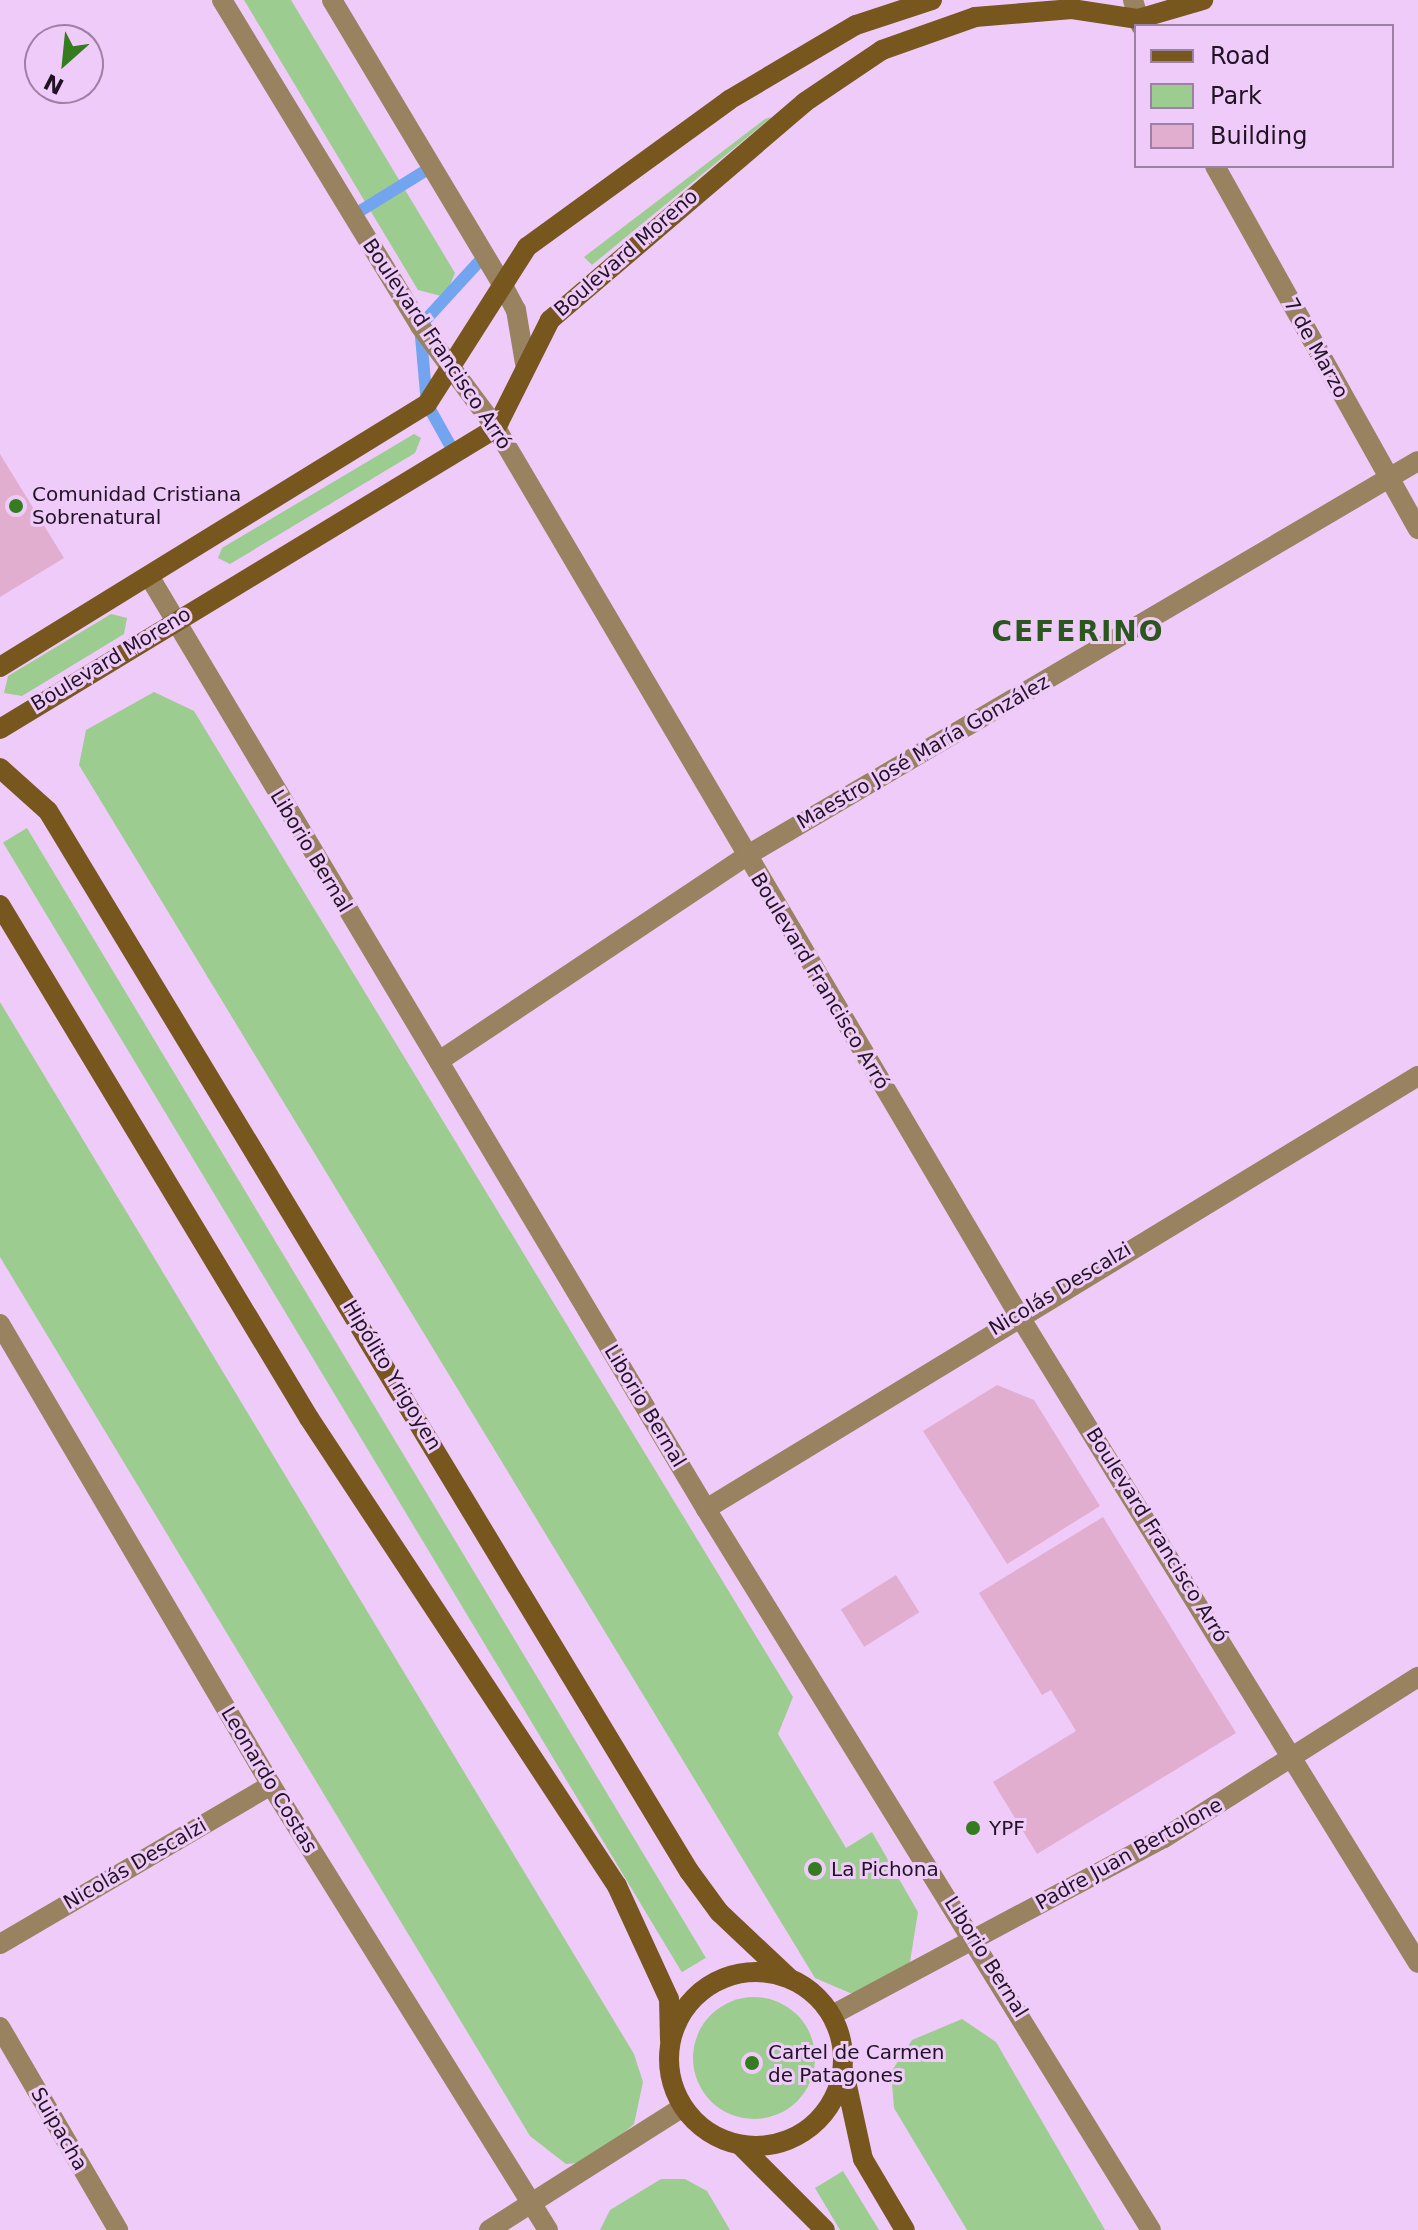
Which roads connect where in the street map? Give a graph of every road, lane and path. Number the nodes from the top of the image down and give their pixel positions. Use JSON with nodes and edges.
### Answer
{"nodes":[{"id":1,"x":222,"y":0,"type":"edge"},
{"id":2,"x":332,"y":0,"type":"edge"},
{"id":3,"x":932,"y":0,"type":"edge"},
{"id":4,"x":1203,"y":0,"type":"edge"},
{"id":5,"x":1137,"y":15,"type":"edge"},
{"id":6,"x":1216,"y":168,"type":"edge"},
{"id":7,"x":501,"y":282,"type":"junction"},
{"id":8,"x":525,"y":363,"type":"junction"},
{"id":9,"x":452,"y":367,"type":"junction"},
{"id":10,"x":496,"y":428,"type":"junction"},
{"id":11,"x":1418,"y":461,"type":"edge"},
{"id":12,"x":1389,"y":478,"type":"junction"},
{"id":13,"x":1418,"y":529,"type":"edge"},
{"id":14,"x":149,"y":576,"type":"junction"},
{"id":15,"x":173,"y":623,"type":"junction"},
{"id":16,"x":0,"y":667,"type":"edge"},
{"id":17,"x":0,"y":729,"type":"edge"},
{"id":18,"x":0,"y":768,"type":"edge"},
{"id":19,"x":746,"y":856,"type":"junction"},
{"id":20,"x":0,"y":905,"type":"edge"},
{"id":21,"x":439,"y":1061,"type":"junction"},
{"id":22,"x":1418,"y":1076,"type":"edge"},
{"id":23,"x":1018,"y":1314,"type":"junction"},
{"id":24,"x":2,"y":1332,"type":"edge"},
{"id":25,"x":706,"y":1509,"type":"junction"},
{"id":26,"x":1418,"y":1677,"type":"edge"},
{"id":27,"x":1297,"y":1758,"type":"junction"},
{"id":28,"x":271,"y":1785,"type":"junction"},
{"id":29,"x":975,"y":1937,"type":"junction"},
{"id":30,"x":0,"y":1944,"type":"edge"},
{"id":31,"x":1418,"y":1963,"type":"edge"},
{"id":32,"x":789,"y":1978,"type":"junction"},
{"id":33,"x":832,"y":2015,"type":"junction"},
{"id":34,"x":0,"y":2027,"type":"edge"},
{"id":35,"x":670,"y":2040,"type":"junction"},
{"id":36,"x":843,"y":2067,"type":"junction"},
{"id":37,"x":683,"y":2107,"type":"junction"},
{"id":38,"x":740,"y":2145,"type":"junction"},
{"id":39,"x":531,"y":2202,"type":"junction"},
{"id":40,"x":118,"y":2230,"type":"edge"},
{"id":41,"x":489,"y":2230,"type":"edge"},
{"id":42,"x":548,"y":2230,"type":"edge"},
{"id":43,"x":825,"y":2230,"type":"edge"},
{"id":44,"x":905,"y":2230,"type":"edge"},
{"id":45,"x":1151,"y":2230,"type":"edge"}],
"edges":[{"from":1,"to":9,"type":"street","name":"Boulevard Francisco Arró"},
{"from":2,"to":7,"type":"street"},
{"from":3,"to":7,"type":"main road"},
{"from":4,"to":5,"type":"main road","name":"Boulevard Moreno"},
{"from":5,"to":8,"type":"main road","name":"Boulevard Moreno"},
{"from":6,"to":12,"type":"street","name":"7 de Marzo"},
{"from":7,"to":8,"type":"street"},
{"from":7,"to":9,"type":"main road"},
{"from":8,"to":10,"type":"main road","name":"Boulevard Moreno"},
{"from":9,"to":10,"type":"street","name":"Boulevard Francisco Arró"},
{"from":9,"to":14,"type":"main road"},
{"from":10,"to":15,"type":"main road","name":"Boulevard Moreno"},
{"from":10,"to":19,"type":"street","name":"Boulevard Francisco Arró"},
{"from":11,"to":12,"type":"street","name":"Maestro José María González"},
{"from":12,"to":13,"type":"street","name":"7 de Marzo"},
{"from":12,"to":19,"type":"street","name":"Maestro José María González"},
{"from":14,"to":15,"type":"street","name":"Liborio Bernal"},
{"from":14,"to":16,"type":"main road"},
{"from":15,"to":17,"type":"main road","name":"Boulevard Moreno"},
{"from":15,"to":21,"type":"street","name":"Liborio Bernal"},
{"from":18,"to":32,"type":"main road","name":"Hipólito Yrigoyen"},
{"from":19,"to":21,"type":"street","name":"Maestro José María González"},
{"from":19,"to":23,"type":"street","name":"Boulevard Francisco Arró"},
{"from":20,"to":35,"type":"main road"},
{"from":21,"to":25,"type":"street","name":"Liborio Bernal"},
{"from":22,"to":23,"type":"street","name":"Nicolás Descalzi"},
{"from":23,"to":25,"type":"street","name":"Nicolás Descalzi"},
{"from":23,"to":27,"type":"street","name":"Boulevard Francisco Arró"},
{"from":24,"to":28,"type":"street","name":"Leonardo Costas"},
{"from":25,"to":29,"type":"street","name":"Liborio Bernal"},
{"from":26,"to":27,"type":"street","name":"Padre Juan Bertolone"},
{"from":27,"to":29,"type":"street","name":"Padre Juan Bertolone"},
{"from":27,"to":31,"type":"street","name":"Boulevard Francisco Arró"},
{"from":28,"to":30,"type":"street","name":"Nicolás Descalzi"},
{"from":28,"to":39,"type":"street","name":"Leonardo Costas"},
{"from":29,"to":33,"type":"street","name":"Padre Juan Bertolone"},
{"from":29,"to":45,"type":"street","name":"Liborio Bernal"},
{"from":32,"to":33,"type":"main road"},
{"from":32,"to":35,"type":"main road"},
{"from":33,"to":36,"type":"main road"},
{"from":34,"to":40,"type":"street","name":"Suipacha"},
{"from":35,"to":37,"type":"main road"},
{"from":36,"to":38,"type":"main road"},
{"from":36,"to":44,"type":"main road"},
{"from":37,"to":38,"type":"main road"},
{"from":37,"to":39,"type":"street"},
{"from":38,"to":43,"type":"main road"},
{"from":39,"to":41,"type":"street"},
{"from":39,"to":42,"type":"street","name":"Leonardo Costas"}]}
